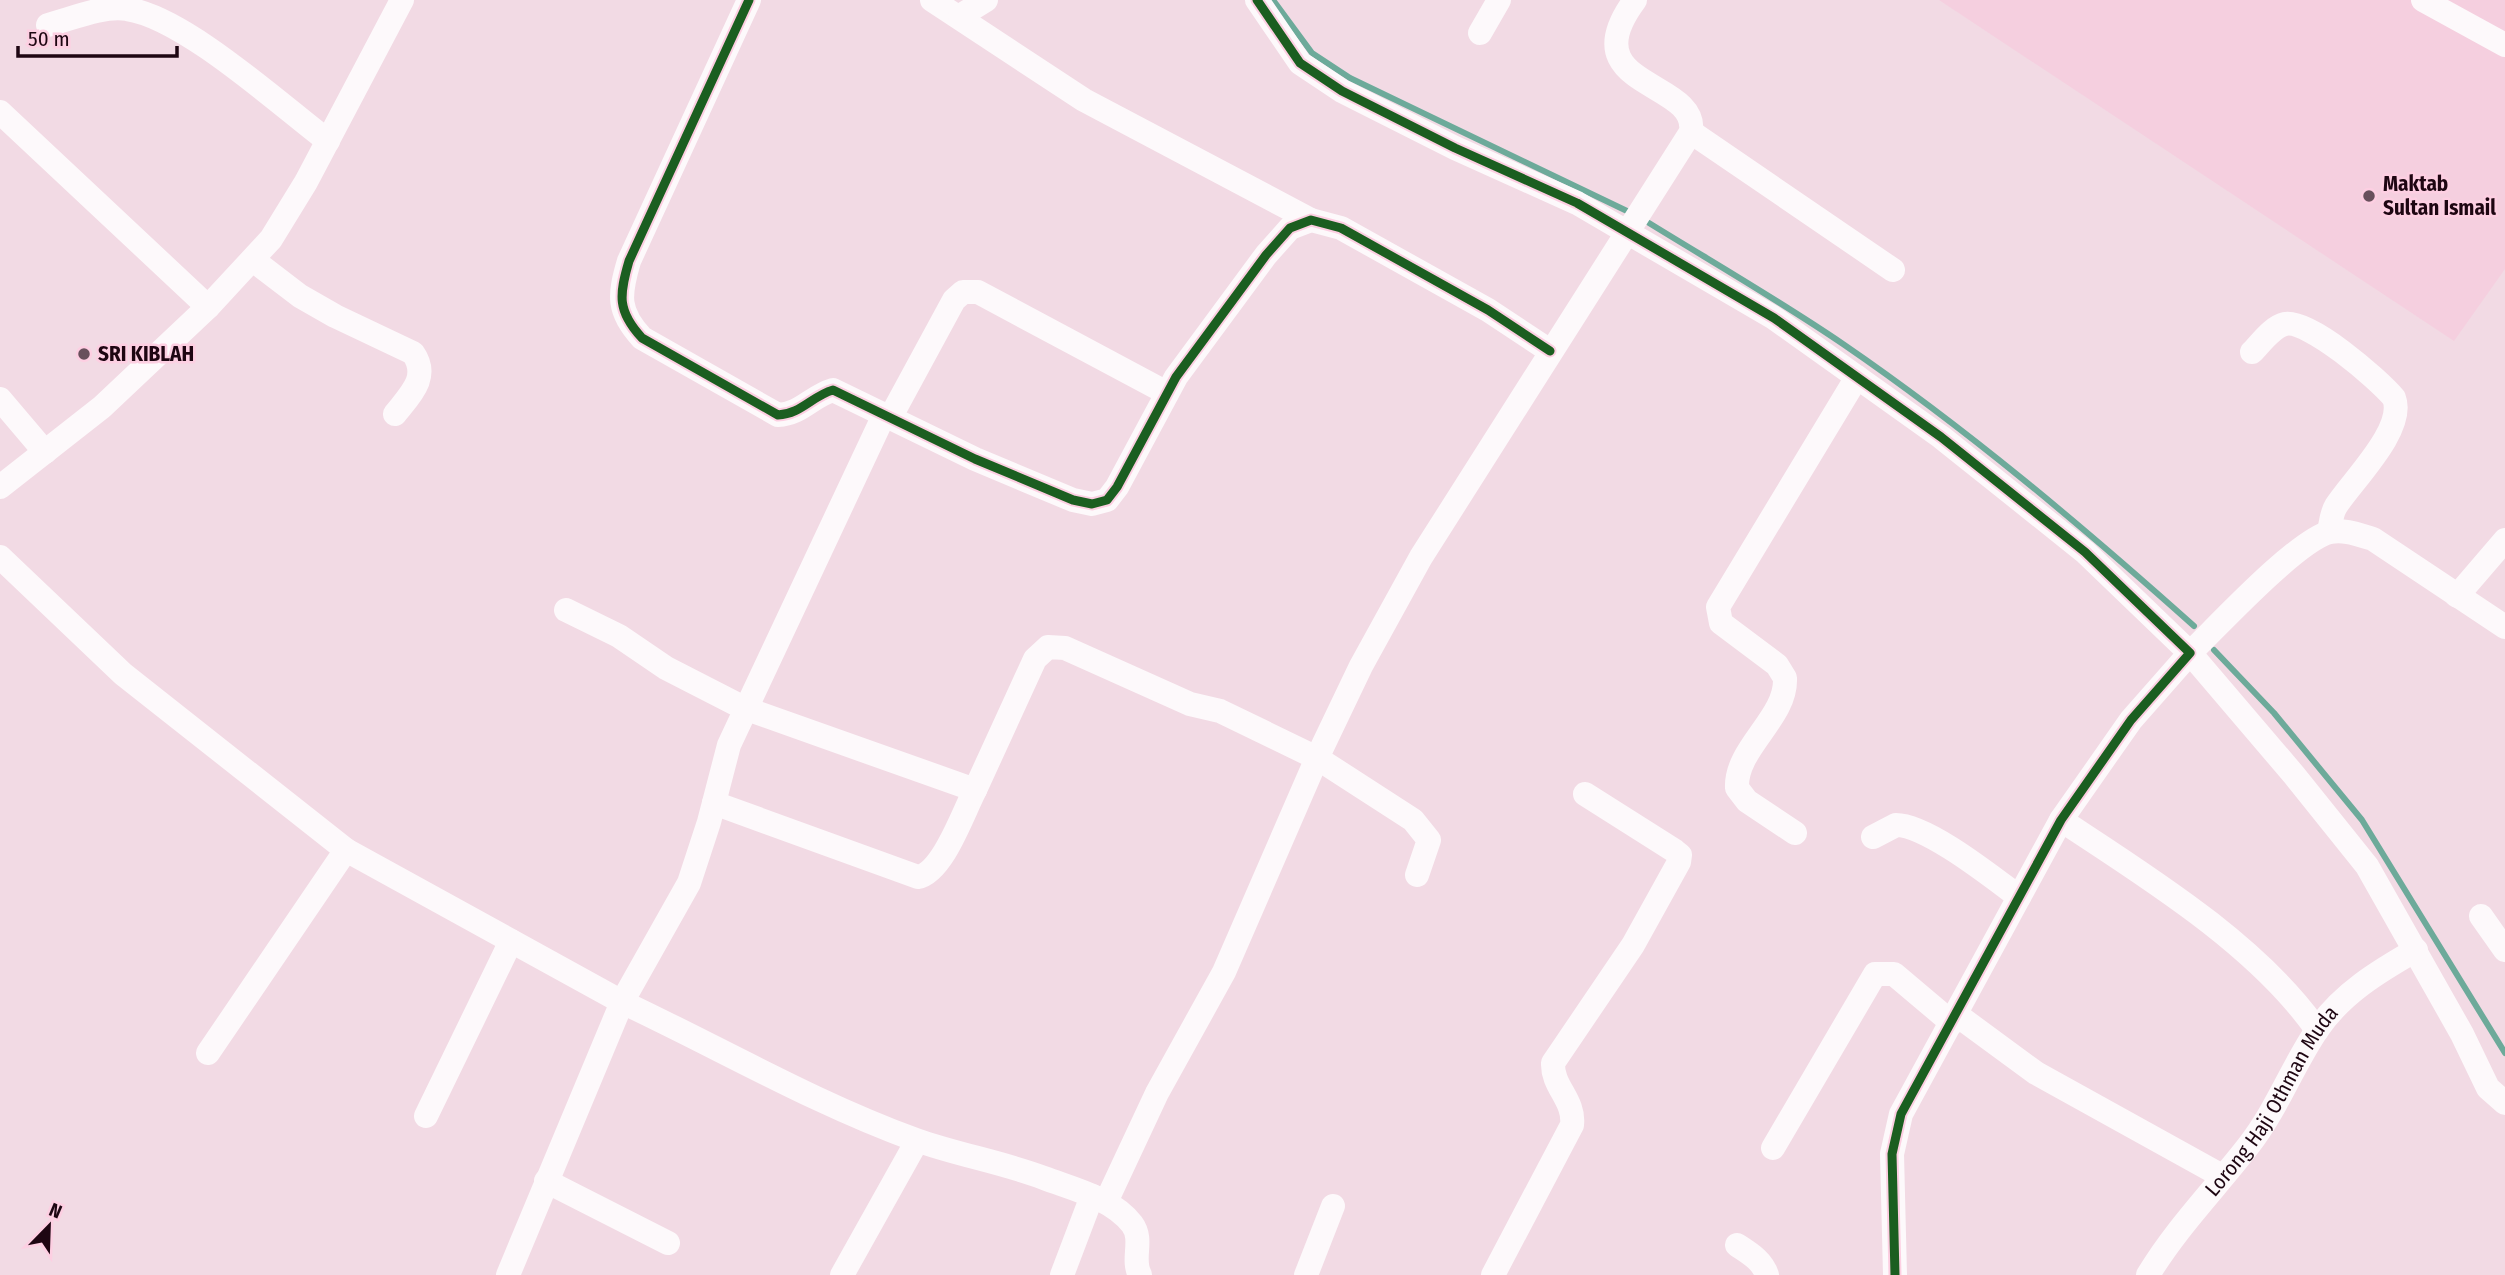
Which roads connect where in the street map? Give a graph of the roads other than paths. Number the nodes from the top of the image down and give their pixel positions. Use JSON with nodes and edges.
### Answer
{"nodes":[{"id":1,"x":402,"y":0,"type":"edge"},
{"id":2,"x":749,"y":0,"type":"edge"},
{"id":3,"x":932,"y":0,"type":"edge"},
{"id":4,"x":986,"y":0,"type":"edge"},
{"id":5,"x":1257,"y":0,"type":"edge"},
{"id":6,"x":1499,"y":0,"type":"edge"},
{"id":7,"x":1635,"y":0,"type":"edge"},
{"id":8,"x":2423,"y":0,"type":"edge"},
{"id":9,"x":960,"y":16,"type":"junction"},
{"id":10,"x":48,"y":25,"type":"dead end"},
{"id":11,"x":1480,"y":33,"type":"dead end"},
{"id":12,"x":2505,"y":45,"type":"edge"},
{"id":13,"x":0,"y":112,"type":"edge"},
{"id":14,"x":1691,"y":132,"type":"junction"},
{"id":15,"x":328,"y":141,"type":"junction"},
{"id":16,"x":1311,"y":220,"type":"junction"},
{"id":17,"x":1630,"y":231,"type":"junction"},
{"id":18,"x":253,"y":260,"type":"junction"},
{"id":19,"x":1894,"y":270,"type":"dead end"},
{"id":20,"x":208,"y":307,"type":"junction"},
{"id":21,"x":1550,"y":351,"type":"junction"},
{"id":22,"x":2252,"y":352,"type":"dead end"},
{"id":23,"x":1857,"y":377,"type":"junction"},
{"id":24,"x":1167,"y":393,"type":"junction"},
{"id":25,"x":0,"y":399,"type":"edge"},
{"id":26,"x":395,"y":415,"type":"dead end"},
{"id":27,"x":887,"y":416,"type":"junction"},
{"id":28,"x":46,"y":452,"type":"junction"},
{"id":29,"x":0,"y":487,"type":"edge"},
{"id":30,"x":2329,"y":532,"type":"junction"},
{"id":31,"x":2505,"y":540,"type":"edge"},
{"id":32,"x":0,"y":557,"type":"edge"},
{"id":33,"x":2458,"y":596,"type":"junction"},
{"id":34,"x":566,"y":610,"type":"dead end"},
{"id":35,"x":2505,"y":627,"type":"edge"},
{"id":36,"x":2190,"y":653,"type":"junction"},
{"id":37,"x":744,"y":708,"type":"junction"},
{"id":38,"x":1317,"y":758,"type":"junction"},
{"id":39,"x":975,"y":790,"type":"junction"},
{"id":40,"x":1585,"y":794,"type":"dead end"},
{"id":41,"x":714,"y":803,"type":"junction"},
{"id":42,"x":2061,"y":820,"type":"junction"},
{"id":43,"x":1795,"y":832,"type":"dead end"},
{"id":44,"x":1873,"y":838,"type":"dead end"},
{"id":45,"x":346,"y":850,"type":"junction"},
{"id":46,"x":1417,"y":875,"type":"dead end"},
{"id":47,"x":2019,"y":897,"type":"junction"},
{"id":48,"x":2482,"y":916,"type":"dead end"},
{"id":49,"x":511,"y":941,"type":"junction"},
{"id":50,"x":2416,"y":950,"type":"junction"},
{"id":51,"x":2505,"y":950,"type":"edge"},
{"id":52,"x":622,"y":1002,"type":"junction"},
{"id":53,"x":1954,"y":1019,"type":"junction"},
{"id":54,"x":2317,"y":1030,"type":"junction"},
{"id":55,"x":208,"y":1053,"type":"dead end"},
{"id":56,"x":2505,"y":1103,"type":"edge"},
{"id":57,"x":426,"y":1116,"type":"dead end"},
{"id":58,"x":917,"y":1141,"type":"junction"},
{"id":59,"x":1773,"y":1148,"type":"dead end"},
{"id":60,"x":2222,"y":1177,"type":"junction"},
{"id":61,"x":546,"y":1181,"type":"junction"},
{"id":62,"x":1099,"y":1199,"type":"junction"},
{"id":63,"x":1333,"y":1206,"type":"dead end"},
{"id":64,"x":668,"y":1243,"type":"dead end"},
{"id":65,"x":1737,"y":1245,"type":"dead end"},
{"id":66,"x":508,"y":1275,"type":"edge"},
{"id":67,"x":842,"y":1275,"type":"edge"},
{"id":68,"x":1062,"y":1275,"type":"edge"},
{"id":69,"x":1140,"y":1275,"type":"edge"},
{"id":70,"x":1306,"y":1275,"type":"edge"},
{"id":71,"x":1493,"y":1275,"type":"edge"},
{"id":72,"x":1767,"y":1275,"type":"edge"},
{"id":73,"x":1895,"y":1275,"type":"edge"},
{"id":74,"x":2148,"y":1275,"type":"edge"}],
"edges":[{"from":1,"to":15,"type":"street"},
{"from":2,"to":27,"type":"street"},
{"from":3,"to":9,"type":"street"},
{"from":4,"to":9,"type":"street"},
{"from":5,"to":17,"type":"street"},
{"from":6,"to":11,"type":"street"},
{"from":7,"to":14,"type":"street"},
{"from":8,"to":12,"type":"street"},
{"from":9,"to":16,"type":"street"},
{"from":10,"to":15,"type":"street"},
{"from":13,"to":20,"type":"street"},
{"from":14,"to":17,"type":"street"},
{"from":14,"to":19,"type":"street"},
{"from":15,"to":18,"type":"street"},
{"from":16,"to":21,"type":"street"},
{"from":16,"to":24,"type":"street"},
{"from":17,"to":21,"type":"street"},
{"from":17,"to":23,"type":"street"},
{"from":18,"to":20,"type":"street"},
{"from":18,"to":26,"type":"street"},
{"from":20,"to":28,"type":"street"},
{"from":21,"to":38,"type":"street"},
{"from":22,"to":30,"type":"street"},
{"from":23,"to":36,"type":"street"},
{"from":23,"to":43,"type":"street"},
{"from":24,"to":27,"type":"street"},
{"from":24,"to":27,"type":"street"},
{"from":25,"to":28,"type":"street"},
{"from":27,"to":37,"type":"street"},
{"from":28,"to":29,"type":"street"},
{"from":30,"to":33,"type":"street"},
{"from":30,"to":36,"type":"street"},
{"from":31,"to":33,"type":"street"},
{"from":32,"to":45,"type":"street"},
{"from":33,"to":35,"type":"street"},
{"from":34,"to":37,"type":"street"},
{"from":36,"to":42,"type":"street"},
{"from":36,"to":50,"type":"street"},
{"from":37,"to":39,"type":"street"},
{"from":37,"to":41,"type":"street"},
{"from":38,"to":39,"type":"street"},
{"from":38,"to":46,"type":"street"},
{"from":38,"to":62,"type":"street"},
{"from":39,"to":41,"type":"street"},
{"from":40,"to":71,"type":"street"},
{"from":41,"to":52,"type":"street"},
{"from":42,"to":47,"type":"street"},
{"from":42,"to":54,"type":"street"},
{"from":44,"to":47,"type":"street"},
{"from":45,"to":49,"type":"street"},
{"from":45,"to":55,"type":"street"},
{"from":47,"to":53,"type":"street"},
{"from":48,"to":51,"type":"street"},
{"from":49,"to":52,"type":"street"},
{"from":49,"to":57,"type":"street"},
{"from":50,"to":54,"type":"street","name":"Lorong Haji Othman Muda"},
{"from":50,"to":56,"type":"street"},
{"from":52,"to":58,"type":"street"},
{"from":52,"to":61,"type":"street"},
{"from":53,"to":59,"type":"street"},
{"from":53,"to":60,"type":"street"},
{"from":53,"to":73,"type":"street"},
{"from":54,"to":60,"type":"street","name":"Lorong Haji Othman Muda"},
{"from":58,"to":62,"type":"street"},
{"from":58,"to":67,"type":"street"},
{"from":60,"to":74,"type":"street","name":"Lorong Haji Othman Muda"},
{"from":61,"to":64,"type":"street"},
{"from":61,"to":66,"type":"street"},
{"from":62,"to":68,"type":"street"},
{"from":62,"to":69,"type":"street"},
{"from":63,"to":70,"type":"street"},
{"from":65,"to":72,"type":"street"}]}
